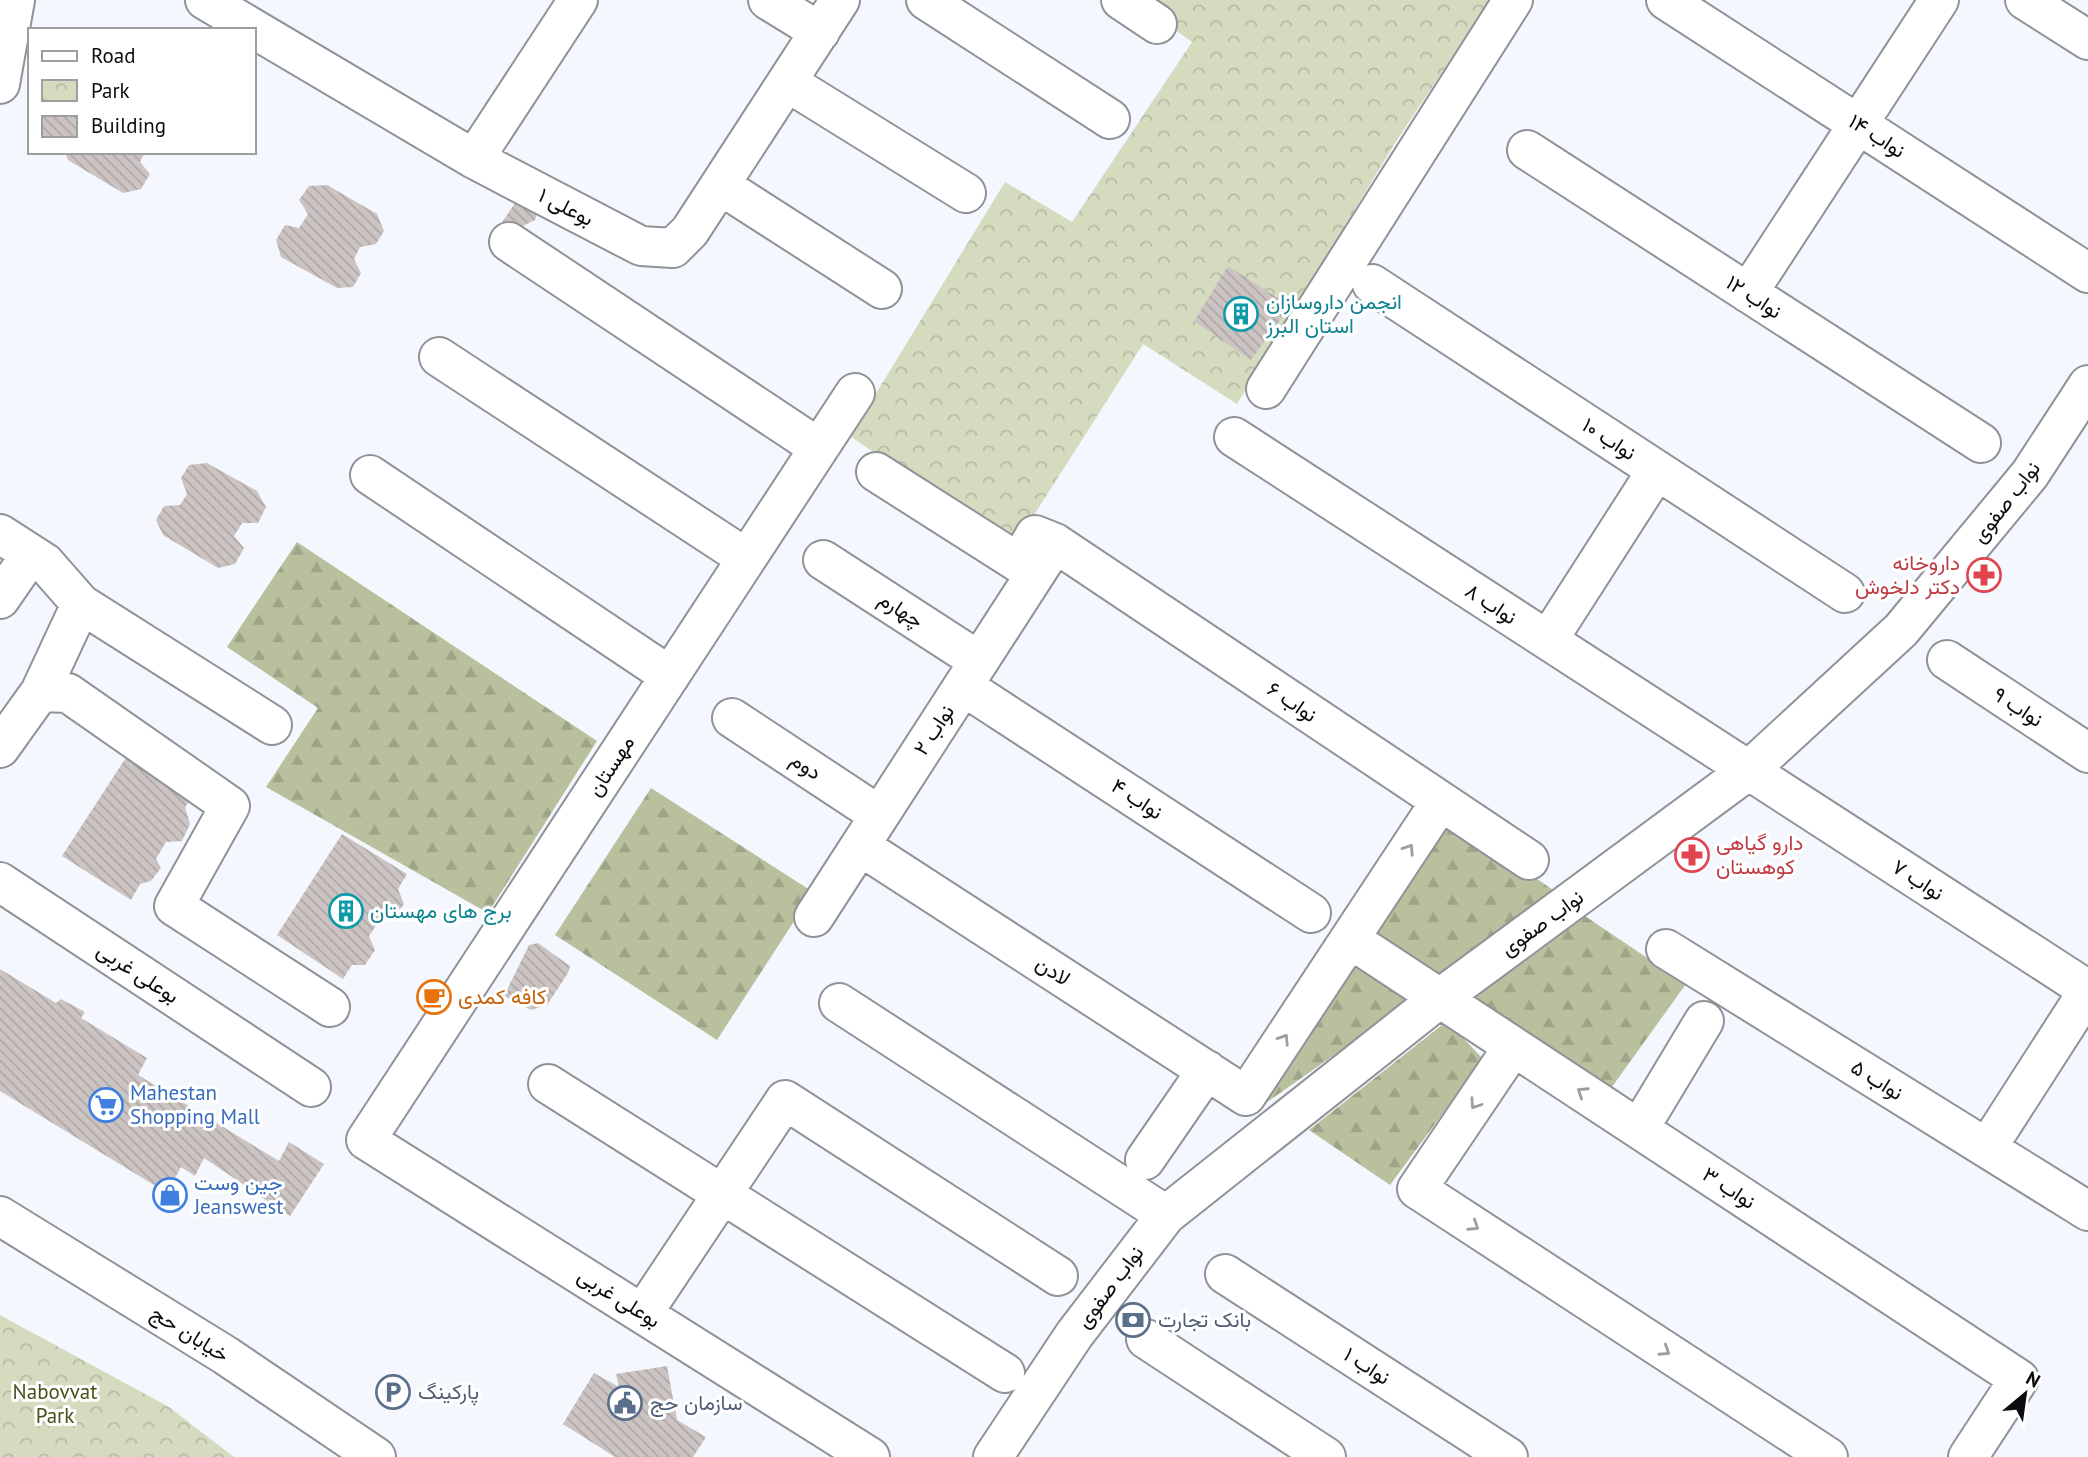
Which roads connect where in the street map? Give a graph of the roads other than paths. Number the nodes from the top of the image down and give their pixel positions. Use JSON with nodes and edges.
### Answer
{"nodes":[{"id":1,"x":15,"y":0,"type":"edge"},
{"id":2,"x":578,"y":0,"type":"edge"},
{"id":3,"x":768,"y":0,"type":"edge"},
{"id":4,"x":840,"y":0,"type":"edge"},
{"id":5,"x":926,"y":0,"type":"edge"},
{"id":6,"x":1121,"y":0,"type":"edge"},
{"id":7,"x":1513,"y":0,"type":"edge"},
{"id":8,"x":1665,"y":0,"type":"edge"},
{"id":9,"x":1939,"y":0,"type":"edge"},
{"id":10,"x":2025,"y":0,"type":"edge"},
{"id":11,"x":230,"y":6,"type":"edge"},
{"id":12,"x":1157,"y":24,"type":"dead end"},
{"id":13,"x":820,"y":32,"type":"junction"},
{"id":14,"x":2088,"y":40,"type":"edge"},
{"id":15,"x":787,"y":82,"type":"junction"},
{"id":16,"x":0,"y":84,"type":"edge"},
{"id":17,"x":1110,"y":120,"type":"dead end"},
{"id":18,"x":1858,"y":124,"type":"junction"},
{"id":19,"x":1527,"y":150,"type":"dead end"},
{"id":20,"x":474,"y":159,"type":"junction"},
{"id":21,"x":720,"y":185,"type":"junction"},
{"id":22,"x":966,"y":194,"type":"dead end"},
{"id":23,"x":509,"y":242,"type":"dead end"},
{"id":24,"x":2088,"y":273,"type":"edge"},
{"id":25,"x":1373,"y":284,"type":"dead end"},
{"id":26,"x":882,"y":289,"type":"dead end"},
{"id":27,"x":1748,"y":293,"type":"junction"},
{"id":28,"x":439,"y":357,"type":"dead end"},
{"id":29,"x":2088,"y":385,"type":"edge"},
{"id":30,"x":1266,"y":388,"type":"dead end"},
{"id":31,"x":855,"y":393,"type":"dead end"},
{"id":32,"x":1234,"y":437,"type":"dead end"},
{"id":33,"x":1981,"y":443,"type":"dead end"},
{"id":34,"x":819,"y":448,"type":"junction"},
{"id":35,"x":1657,"y":470,"type":"junction"},
{"id":36,"x":876,"y":472,"type":"dead end"},
{"id":37,"x":370,"y":475,"type":"dead end"},
{"id":38,"x":1055,"y":543,"type":"junction"},
{"id":39,"x":15,"y":544,"type":"edge"},
{"id":40,"x":746,"y":558,"type":"junction"},
{"id":41,"x":823,"y":560,"type":"dead end"},
{"id":42,"x":1845,"y":593,"type":"dead end"},
{"id":43,"x":0,"y":599,"type":"edge"},
{"id":44,"x":81,"y":604,"type":"junction"},
{"id":45,"x":1548,"y":640,"type":"junction"},
{"id":46,"x":1947,"y":660,"type":"dead end"},
{"id":47,"x":971,"y":673,"type":"junction"},
{"id":48,"x":670,"y":676,"type":"junction"},
{"id":49,"x":40,"y":692,"type":"junction"},
{"id":50,"x":732,"y":718,"type":"dead end"},
{"id":51,"x":272,"y":725,"type":"dead end"},
{"id":52,"x":0,"y":748,"type":"edge"},
{"id":53,"x":2088,"y":753,"type":"edge"},
{"id":54,"x":1749,"y":770,"type":"junction"},
{"id":55,"x":1440,"y":802,"type":"junction"},
{"id":56,"x":870,"y":830,"type":"junction"},
{"id":57,"x":1529,"y":860,"type":"dead end"},
{"id":58,"x":0,"y":883,"type":"edge"},
{"id":59,"x":1311,"y":913,"type":"dead end"},
{"id":60,"x":814,"y":917,"type":"dead end"},
{"id":61,"x":1350,"y":939,"type":"junction"},
{"id":62,"x":1666,"y":949,"type":"dead end"},
{"id":63,"x":2088,"y":990,"type":"edge"},
{"id":64,"x":1440,"y":998,"type":"junction"},
{"id":65,"x":839,"y":1003,"type":"dead end"},
{"id":66,"x":330,"y":1007,"type":"dead end"},
{"id":67,"x":1704,"y":1021,"type":"dead end"},
{"id":68,"x":1513,"y":1047,"type":"junction"},
{"id":69,"x":1207,"y":1070,"type":"junction"},
{"id":70,"x":548,"y":1084,"type":"dead end"},
{"id":71,"x":311,"y":1087,"type":"dead end"},
{"id":72,"x":1639,"y":1129,"type":"junction"},
{"id":73,"x":366,"y":1140,"type":"joint"},
{"id":74,"x":1987,"y":1148,"type":"junction"},
{"id":75,"x":1145,"y":1160,"type":"dead end"},
{"id":76,"x":723,"y":1195,"type":"junction"},
{"id":77,"x":2088,"y":1211,"type":"edge"},
{"id":78,"x":1166,"y":1215,"type":"junction"},
{"id":79,"x":0,"y":1216,"type":"edge"},
{"id":80,"x":1225,"y":1274,"type":"dead end"},
{"id":81,"x":1058,"y":1276,"type":"dead end"},
{"id":82,"x":643,"y":1313,"type":"junction"},
{"id":83,"x":1146,"y":1339,"type":"dead end"},
{"id":84,"x":1004,"y":1373,"type":"dead end"},
{"id":85,"x":1318,"y":1455,"type":"edge"},
{"id":86,"x":376,"y":1457,"type":"edge"},
{"id":87,"x":870,"y":1457,"type":"edge"},
{"id":88,"x":993,"y":1457,"type":"edge"},
{"id":89,"x":1508,"y":1457,"type":"edge"},
{"id":90,"x":1828,"y":1457,"type":"edge"},
{"id":91,"x":1968,"y":1457,"type":"edge"}],
"edges":[{"from":1,"to":16,"type":"street"},
{"from":2,"to":20,"type":"street"},
{"from":3,"to":13,"type":"street"},
{"from":4,"to":13,"type":"street","name":"بوعلی ۱"},
{"from":5,"to":17,"type":"street"},
{"from":6,"to":12,"type":"street"},
{"from":7,"to":30,"type":"street"},
{"from":8,"to":18,"type":"street","name":"نواب ۱۴"},
{"from":9,"to":18,"type":"street"},
{"from":10,"to":14,"type":"street"},
{"from":11,"to":20,"type":"street","name":"بوعلی ۱"},
{"from":13,"to":15,"type":"street","name":"بوعلی ۱"},
{"from":15,"to":21,"type":"street","name":"بوعلی ۱"},
{"from":15,"to":22,"type":"street"},
{"from":18,"to":24,"type":"street","name":"نواب ۱۴"},
{"from":18,"to":27,"type":"street"},
{"from":19,"to":27,"type":"street","name":"نواب ۱۲"},
{"from":20,"to":21,"type":"street","name":"بوعلی ۱"},
{"from":21,"to":26,"type":"street"},
{"from":23,"to":34,"type":"street"},
{"from":25,"to":35,"type":"street","name":"نواب ۱۰"},
{"from":27,"to":33,"type":"street","name":"نواب ۱۲"},
{"from":28,"to":40,"type":"street"},
{"from":29,"to":54,"type":"street","name":"نواب صفوی"},
{"from":31,"to":34,"type":"street","name":"مهستان"},
{"from":32,"to":45,"type":"street","name":"نواب ۸"},
{"from":34,"to":40,"type":"street","name":"مهستان"},
{"from":35,"to":42,"type":"street","name":"نواب ۱۰"},
{"from":35,"to":45,"type":"street"},
{"from":36,"to":38,"type":"street"},
{"from":37,"to":48,"type":"street"},
{"from":38,"to":47,"type":"street","name":"نواب ۲"},
{"from":38,"to":55,"type":"street","name":"نواب ۶"},
{"from":39,"to":43,"type":"street"},
{"from":39,"to":44,"type":"street"},
{"from":40,"to":48,"type":"street","name":"مهستان"},
{"from":41,"to":47,"type":"street","name":"چهارم"},
{"from":44,"to":49,"type":"street"},
{"from":44,"to":51,"type":"street"},
{"from":45,"to":54,"type":"street","name":"نواب ۸"},
{"from":46,"to":53,"type":"street","name":"نواب ۹"},
{"from":47,"to":56,"type":"street","name":"نواب ۲"},
{"from":47,"to":59,"type":"street","name":"نواب ۴"},
{"from":48,"to":73,"type":"street","name":"مهستان"},
{"from":49,"to":52,"type":"street"},
{"from":49,"to":66,"type":"street"},
{"from":50,"to":56,"type":"street","name":"دوم"},
{"from":54,"to":63,"type":"street","name":"نواب ۷"},
{"from":54,"to":64,"type":"street","name":"نواب صفوی"},
{"from":55,"to":57,"type":"street","name":"نواب ۶"},
{"from":61,"to":55,"type":"street","one_way":true},
{"from":56,"to":60,"type":"street","name":"نواب ۲"},
{"from":56,"to":69,"type":"street","name":"لادن"},
{"from":58,"to":71,"type":"street","name":"بوعلی غربی"},
{"from":61,"to":64,"type":"street"},
{"from":69,"to":61,"type":"street","name":"لادن","one_way":true},
{"from":62,"to":74,"type":"street","name":"نواب ۵"},
{"from":63,"to":74,"type":"street"},
{"from":64,"to":68,"type":"street","name":"نواب ۳"},
{"from":64,"to":78,"type":"street","name":"نواب صفوی"},
{"from":65,"to":78,"type":"street"},
{"from":67,"to":72,"type":"street"},
{"from":72,"to":68,"type":"street","name":"نواب ۳","one_way":true},
{"from":68,"to":90,"type":"street","one_way":true},
{"from":69,"to":75,"type":"street"},
{"from":70,"to":76,"type":"street"},
{"from":72,"to":91,"type":"street","name":"نواب ۳"},
{"from":73,"to":82,"type":"street","name":"بوعلی غربی"},
{"from":74,"to":77,"type":"street","name":"نواب ۵"},
{"from":76,"to":81,"type":"street"},
{"from":76,"to":82,"type":"street"},
{"from":76,"to":84,"type":"street"},
{"from":78,"to":88,"type":"street","name":"نواب صفوی"},
{"from":79,"to":86,"type":"street","name":"خیابان حج"},
{"from":80,"to":89,"type":"street","name":"نواب ۱"},
{"from":82,"to":87,"type":"street","name":"بوعلی غربی"},
{"from":83,"to":85,"type":"street"}]}
